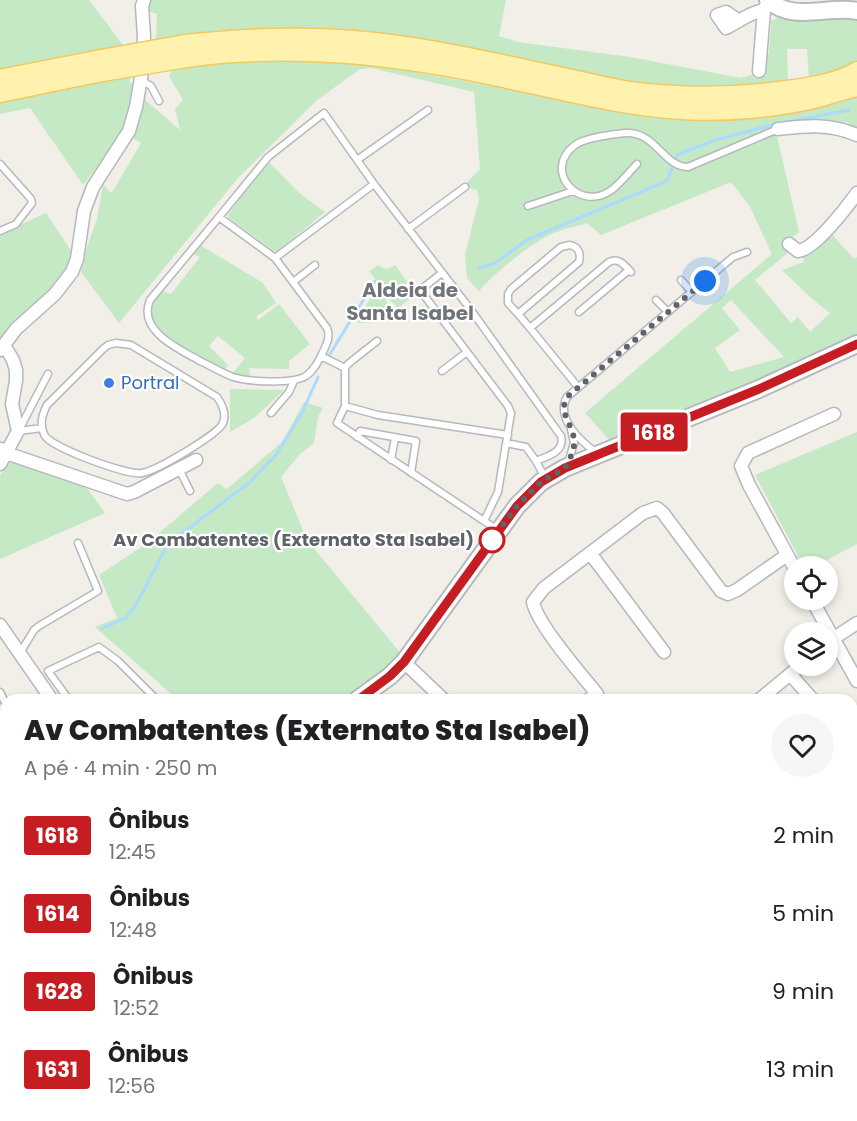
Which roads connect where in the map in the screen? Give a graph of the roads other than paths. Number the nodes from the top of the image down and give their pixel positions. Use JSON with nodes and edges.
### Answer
{"nodes":[{"id":1,"x":141,"y":2,"type":"edge"},
{"id":2,"x":767,"y":3,"type":"edge"},
{"id":3,"x":857,"y":11,"type":"edge"},
{"id":4,"x":739,"y":21,"type":"dead end"},
{"id":5,"x":185,"y":51,"type":"junction"},
{"id":6,"x":102,"y":65,"type":"junction"},
{"id":7,"x":759,"y":71,"type":"dead end"},
{"id":8,"x":857,"y":71,"type":"edge"},
{"id":9,"x":0,"y":79,"type":"edge"},
{"id":10,"x":141,"y":80,"type":"junction"},
{"id":11,"x":857,"y":87,"type":"edge"},
{"id":12,"x":0,"y":93,"type":"edge"},
{"id":13,"x":159,"y":102,"type":"dead end"},
{"id":14,"x":428,"y":110,"type":"dead end"},
{"id":15,"x":778,"y":129,"type":"joint"},
{"id":16,"x":857,"y":135,"type":"edge"},
{"id":17,"x":357,"y":160,"type":"junction"},
{"id":18,"x":0,"y":164,"type":"edge"},
{"id":19,"x":637,"y":164,"type":"dead end"},
{"id":20,"x":374,"y":184,"type":"junction"},
{"id":21,"x":465,"y":187,"type":"dead end"},
{"id":22,"x":573,"y":191,"type":"junction"},
{"id":23,"x":857,"y":193,"type":"edge"},
{"id":24,"x":528,"y":206,"type":"dead end"},
{"id":25,"x":219,"y":217,"type":"junction"},
{"id":26,"x":408,"y":229,"type":"junction"},
{"id":27,"x":0,"y":231,"type":"edge"},
{"id":28,"x":789,"y":244,"type":"dead end"},
{"id":29,"x":747,"y":252,"type":"dead end"},
{"id":30,"x":275,"y":258,"type":"junction"},
{"id":31,"x":315,"y":265,"type":"dead end"},
{"id":32,"x":442,"y":273,"type":"junction"},
{"id":33,"x":681,"y":280,"type":"dead end"},
{"id":34,"x":293,"y":282,"type":"junction"},
{"id":35,"x":692,"y":292,"type":"junction"},
{"id":36,"x":656,"y":300,"type":"dead end"},
{"id":37,"x":579,"y":312,"type":"dead end"},
{"id":38,"x":668,"y":312,"type":"junction"},
{"id":39,"x":518,"y":314,"type":"junction"},
{"id":40,"x":530,"y":328,"type":"junction"},
{"id":41,"x":377,"y":341,"type":"dead end"},
{"id":42,"x":857,"y":344,"type":"edge"},
{"id":43,"x":2,"y":347,"type":"edge"},
{"id":44,"x":467,"y":352,"type":"junction"},
{"id":45,"x":321,"y":356,"type":"junction"},
{"id":46,"x":345,"y":368,"type":"junction"},
{"id":47,"x":442,"y":371,"type":"dead end"},
{"id":48,"x":48,"y":374,"type":"dead end"},
{"id":49,"x":294,"y":381,"type":"junction"},
{"id":50,"x":578,"y":387,"type":"junction"},
{"id":51,"x":345,"y":406,"type":"junction"},
{"id":52,"x":271,"y":413,"type":"dead end"},
{"id":53,"x":834,"y":414,"type":"dead end"},
{"id":54,"x":569,"y":423,"type":"junction"},
{"id":55,"x":42,"y":428,"type":"junction"},
{"id":56,"x":18,"y":431,"type":"junction"},
{"id":57,"x":508,"y":435,"type":"junction"},
{"id":58,"x":357,"y":437,"type":"junction"},
{"id":59,"x":395,"y":438,"type":"junction"},
{"id":60,"x":506,"y":443,"type":"junction"},
{"id":61,"x":3,"y":450,"type":"edge"},
{"id":62,"x":600,"y":454,"type":"junction"},
{"id":63,"x":196,"y":460,"type":"dead end"},
{"id":64,"x":391,"y":460,"type":"junction"},
{"id":65,"x":536,"y":461,"type":"junction"},
{"id":66,"x":0,"y":464,"type":"edge"},
{"id":67,"x":565,"y":468,"type":"junction"},
{"id":68,"x":178,"y":469,"type":"junction"},
{"id":69,"x":411,"y":473,"type":"junction"},
{"id":70,"x":546,"y":479,"type":"junction"},
{"id":71,"x":190,"y":491,"type":"dead end"},
{"id":72,"x":484,"y":521,"type":"junction"},
{"id":73,"x":499,"y":531,"type":"junction"},
{"id":74,"x":78,"y":543,"type":"dead end"},
{"id":75,"x":590,"y":553,"type":"junction"},
{"id":76,"x":787,"y":555,"type":"joint"},
{"id":77,"x":857,"y":623,"type":"edge"},
{"id":78,"x":0,"y":625,"type":"edge"},
{"id":79,"x":838,"y":635,"type":"edge"},
{"id":80,"x":664,"y":652,"type":"dead end"},
{"id":81,"x":838,"y":652,"type":"edge"},
{"id":82,"x":20,"y":654,"type":"junction"},
{"id":83,"x":404,"y":662,"type":"junction"},
{"id":84,"x":789,"y":676,"type":"edge"},
{"id":85,"x":799,"y":676,"type":"edge"},
{"id":86,"x":857,"y":681,"type":"edge"},
{"id":87,"x":48,"y":694,"type":"edge"},
{"id":88,"x":65,"y":694,"type":"edge"},
{"id":89,"x":151,"y":694,"type":"edge"},
{"id":90,"x":365,"y":694,"type":"edge"},
{"id":91,"x":438,"y":694,"type":"edge"},
{"id":92,"x":592,"y":694,"type":"edge"},
{"id":93,"x":771,"y":694,"type":"edge"},
{"id":94,"x":809,"y":694,"type":"edge"}],
"edges":[{"from":1,"to":10,"type":"street"},
{"from":2,"to":3,"type":"street"},
{"from":2,"to":4,"type":"street"},
{"from":2,"to":7,"type":"street"},
{"from":5,"to":6,"type":"main road","bridge":true},
{"from":5,"to":8,"type":"main road"},
{"from":5,"to":11,"type":"main road"},
{"from":6,"to":9,"type":"main road"},
{"from":6,"to":12,"type":"main road"},
{"from":10,"to":13,"type":"lane"},
{"from":10,"to":43,"type":"street"},
{"from":14,"to":17,"type":"lane"},
{"from":15,"to":16,"type":"street"},
{"from":15,"to":22,"type":"lane"},
{"from":17,"to":20,"type":"lane"},
{"from":17,"to":25,"type":"lane"},
{"from":18,"to":27,"type":"lane"},
{"from":19,"to":22,"type":"lane"},
{"from":20,"to":26,"type":"lane"},
{"from":20,"to":30,"type":"lane"},
{"from":21,"to":26,"type":"lane"},
{"from":22,"to":24,"type":"lane"},
{"from":23,"to":28,"type":"street"},
{"from":25,"to":30,"type":"lane"},
{"from":25,"to":49,"type":"lane"},
{"from":26,"to":32,"type":"lane"},
{"from":29,"to":35,"type":"lane"},
{"from":30,"to":34,"type":"lane"},
{"from":31,"to":34,"type":"lane"},
{"from":32,"to":44,"type":"lane"},
{"from":32,"to":65,"type":"lane"},
{"from":33,"to":35,"type":"lane"},
{"from":34,"to":45,"type":"lane"},
{"from":35,"to":38,"type":"lane"},
{"from":36,"to":38,"type":"lane"},
{"from":37,"to":40,"type":"lane"},
{"from":38,"to":50,"type":"lane"},
{"from":39,"to":39,"type":"lane"},
{"from":39,"to":40,"type":"lane"},
{"from":40,"to":50,"type":"lane"},
{"from":41,"to":46,"type":"lane"},
{"from":42,"to":62,"type":"street"},
{"from":43,"to":56,"type":"street"},
{"from":44,"to":47,"type":"lane"},
{"from":44,"to":57,"type":"lane"},
{"from":45,"to":46,"type":"lane"},
{"from":45,"to":49,"type":"lane"},
{"from":46,"to":51,"type":"lane"},
{"from":48,"to":56,"type":"lane"},
{"from":49,"to":52,"type":"lane"},
{"from":50,"to":54,"type":"lane"},
{"from":51,"to":57,"type":"lane"},
{"from":51,"to":58,"type":"lane"},
{"from":53,"to":76,"type":"street"},
{"from":54,"to":62,"type":"lane"},
{"from":54,"to":67,"type":"lane"},
{"from":55,"to":55,"type":"lane"},
{"from":55,"to":56,"type":"lane"},
{"from":56,"to":61,"type":"street"},
{"from":57,"to":60,"type":"lane"},
{"from":58,"to":59,"type":"lane"},
{"from":58,"to":64,"type":"lane"},
{"from":59,"to":64,"type":"lane"},
{"from":59,"to":69,"type":"lane"},
{"from":60,"to":65,"type":"lane"},
{"from":60,"to":72,"type":"lane"},
{"from":61,"to":66,"type":"street"},
{"from":61,"to":68,"type":"street"},
{"from":62,"to":67,"type":"street"},
{"from":63,"to":68,"type":"street"},
{"from":64,"to":69,"type":"lane"},
{"from":65,"to":70,"type":"lane"},
{"from":67,"to":70,"type":"street"},
{"from":68,"to":71,"type":"lane"},
{"from":69,"to":72,"type":"lane"},
{"from":70,"to":73,"type":"street"},
{"from":72,"to":73,"type":"lane"},
{"from":73,"to":83,"type":"street"},
{"from":74,"to":82,"type":"lane"},
{"from":75,"to":76,"type":"street"},
{"from":75,"to":80,"type":"street"},
{"from":75,"to":92,"type":"street"},
{"from":77,"to":79,"type":"street"},
{"from":78,"to":82,"type":"street"},
{"from":81,"to":86,"type":"street"},
{"from":82,"to":87,"type":"street"},
{"from":83,"to":90,"type":"street"},
{"from":83,"to":91,"type":"street"},
{"from":84,"to":93,"type":"street"},
{"from":85,"to":94,"type":"street"},
{"from":88,"to":89,"type":"lane"}]}
